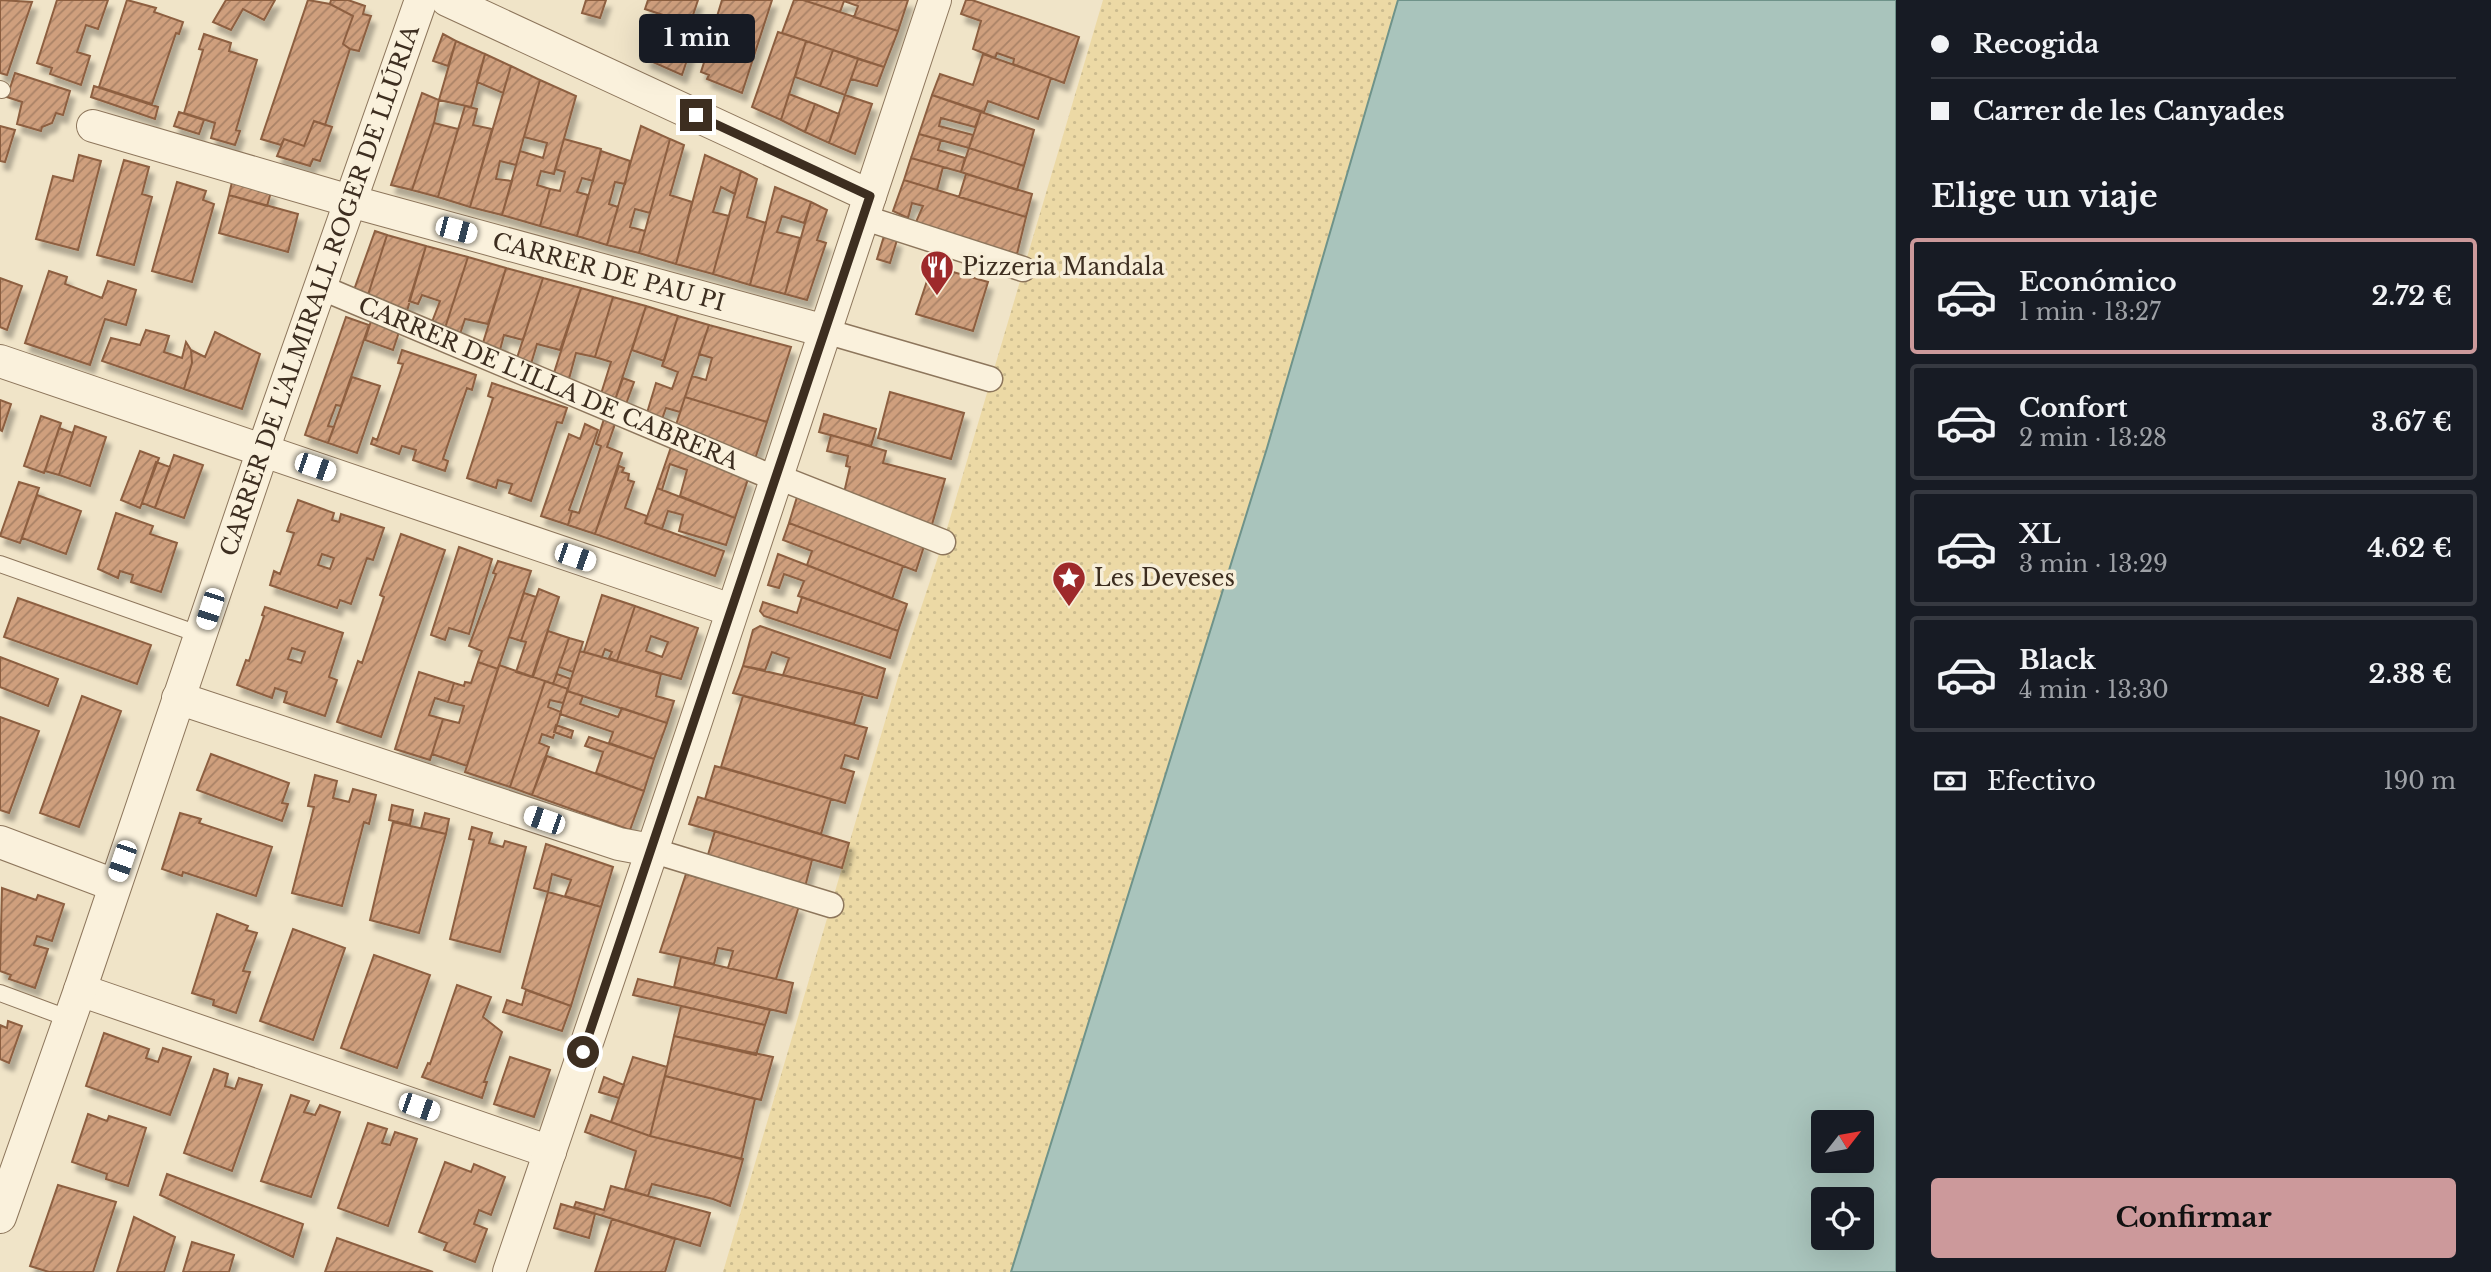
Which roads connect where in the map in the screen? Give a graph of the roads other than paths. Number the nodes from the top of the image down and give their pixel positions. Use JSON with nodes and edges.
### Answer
{"nodes":[{"id":1,"x":421,"y":0,"type":"edge"},
{"id":2,"x":447,"y":0,"type":"edge"},
{"id":3,"x":935,"y":0,"type":"edge"},
{"id":4,"x":93,"y":126,"type":"dead end"},
{"id":5,"x":350,"y":201,"type":"junction"},
{"id":6,"x":866,"y":206,"type":"junction"},
{"id":7,"x":1023,"y":269,"type":"dead end"},
{"id":8,"x":320,"y":287,"type":"junction"},
{"id":9,"x":825,"y":331,"type":"junction"},
{"id":10,"x":0,"y":361,"type":"edge"},
{"id":11,"x":990,"y":379,"type":"dead end"},
{"id":12,"x":263,"y":450,"type":"junction"},
{"id":13,"x":778,"y":477,"type":"junction"},
{"id":14,"x":943,"y":542,"type":"dead end"},
{"id":15,"x":0,"y":564,"type":"edge"},
{"id":16,"x":731,"y":610,"type":"junction"},
{"id":17,"x":201,"y":635,"type":"junction"},
{"id":18,"x":178,"y":698,"type":"junction"},
{"id":19,"x":0,"y":842,"type":"edge"},
{"id":20,"x":651,"y":850,"type":"junction"},
{"id":21,"x":114,"y":885,"type":"junction"},
{"id":22,"x":831,"y":905,"type":"dead end"},
{"id":23,"x":0,"y":993,"type":"edge"},
{"id":24,"x":75,"y":1004,"type":"junction"},
{"id":25,"x":550,"y":1153,"type":"junction"},
{"id":26,"x":0,"y":1217,"type":"edge"},
{"id":27,"x":509,"y":1272,"type":"edge"}],
"edges":[{"from":1,"to":5,"type":"street","name":"CARRER DE L'ALMIRALL ROGER DE LLÚRIA"},
{"from":2,"to":6,"type":"street"},
{"from":3,"to":6,"type":"street"},
{"from":4,"to":5,"type":"street","name":"CARRER DE PAU PI"},
{"from":5,"to":8,"type":"street","name":"CARRER DE L'ALMIRALL ROGER DE LLÚRIA"},
{"from":5,"to":9,"type":"street","name":"CARRER DE PAU PI"},
{"from":6,"to":7,"type":"street"},
{"from":6,"to":9,"type":"street"},
{"from":8,"to":12,"type":"street","name":"CARRER DE L'ALMIRALL ROGER DE LLÚRIA"},
{"from":8,"to":13,"type":"street","name":"CARRER DE L'ILLA DE CABRERA"},
{"from":9,"to":11,"type":"street"},
{"from":9,"to":13,"type":"street"},
{"from":10,"to":12,"type":"street"},
{"from":12,"to":16,"type":"street"},
{"from":12,"to":17,"type":"street","name":"CARRER DE L'ALMIRALL ROGER DE LLÚRIA"},
{"from":13,"to":14,"type":"street","name":"CARRER DE L'ILLA DE CABRERA"},
{"from":13,"to":16,"type":"street"},
{"from":15,"to":17,"type":"lane"},
{"from":16,"to":20,"type":"street"},
{"from":17,"to":18,"type":"street","name":"CARRER DE L'ALMIRALL ROGER DE LLÚRIA"},
{"from":18,"to":20,"type":"street"},
{"from":18,"to":21,"type":"street","name":"CARRER DE L'ALMIRALL ROGER DE LLÚRIA"},
{"from":19,"to":21,"type":"street"},
{"from":20,"to":22,"type":"street"},
{"from":20,"to":25,"type":"street"},
{"from":21,"to":24,"type":"street","name":"CARRER DE L'ALMIRALL ROGER DE LLÚRIA"},
{"from":23,"to":24,"type":"lane"},
{"from":24,"to":25,"type":"street"},
{"from":24,"to":26,"type":"street","name":"CARRER DE L'ALMIRALL ROGER DE LLÚRIA"},
{"from":25,"to":27,"type":"street"}]}
